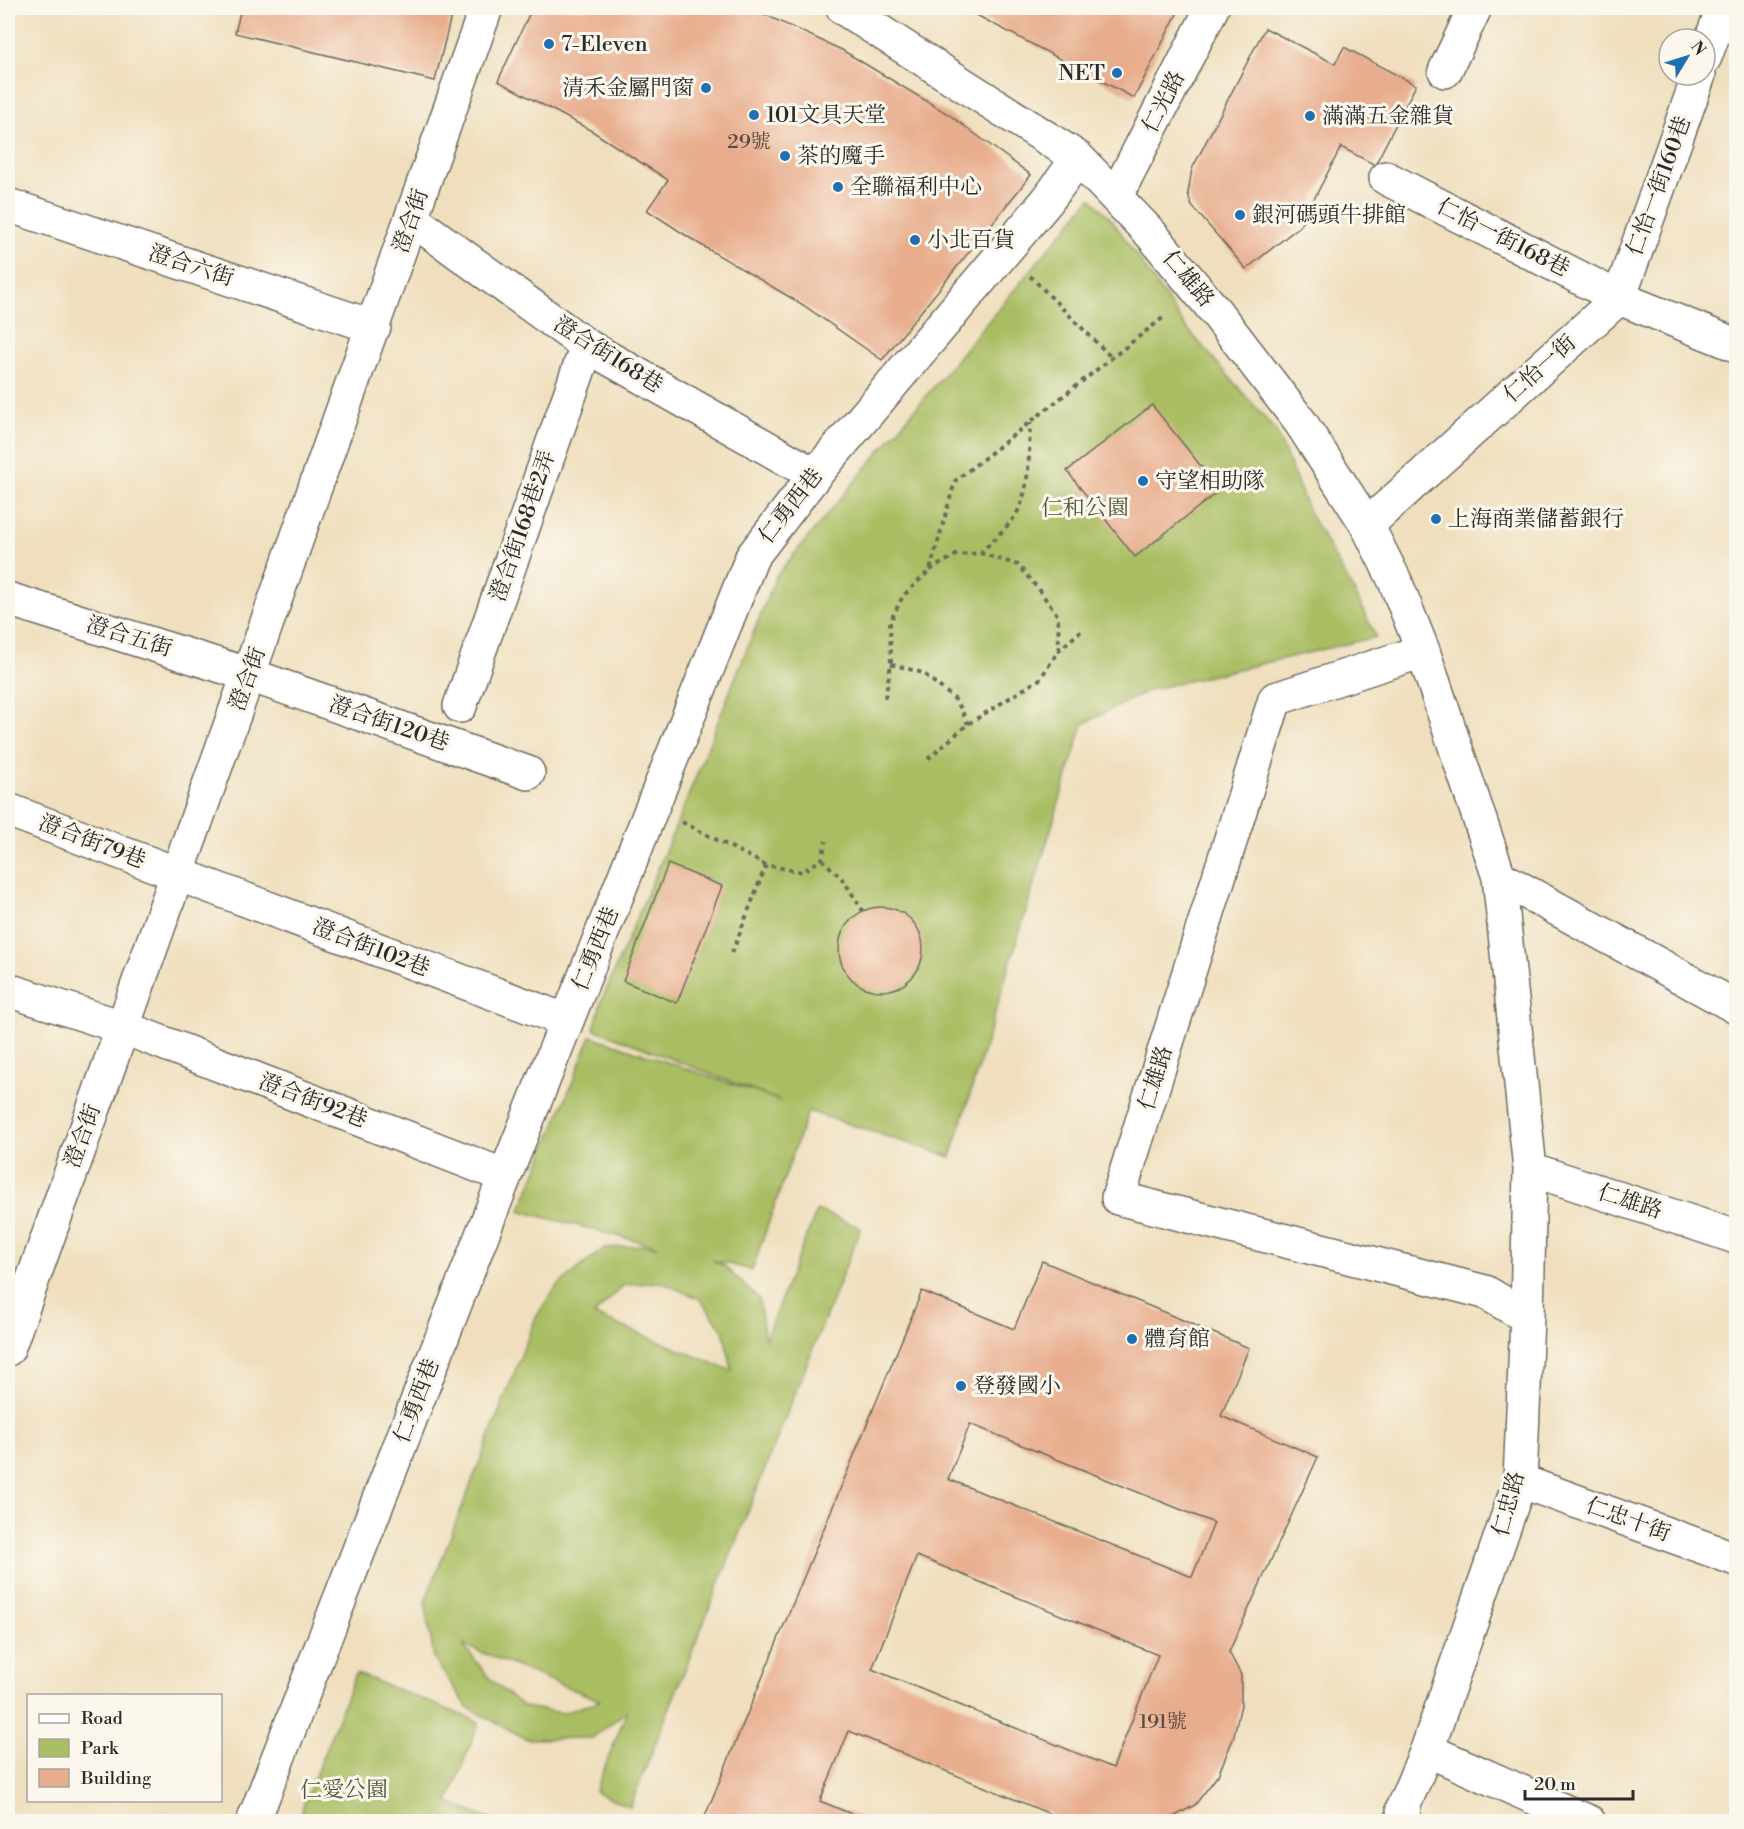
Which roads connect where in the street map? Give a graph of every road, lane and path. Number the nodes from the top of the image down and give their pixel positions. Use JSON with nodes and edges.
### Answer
{"nodes":[{"id":1,"x":486,"y":8,"type":"edge"},
{"id":2,"x":843,"y":8,"type":"edge"},
{"id":3,"x":1212,"y":8,"type":"edge"},
{"id":4,"x":1475,"y":8,"type":"edge"},
{"id":5,"x":1723,"y":8,"type":"edge"},
{"id":6,"x":1716,"y":27,"type":"edge"},
{"id":7,"x":1445,"y":71,"type":"dead end"},
{"id":8,"x":1695,"y":87,"type":"edge"},
{"id":9,"x":1078,"y":158,"type":"junction"},
{"id":10,"x":1386,"y":178,"type":"dead end"},
{"id":11,"x":1116,"y":196,"type":"junction"},
{"id":12,"x":8,"y":205,"type":"edge"},
{"id":13,"x":412,"y":219,"type":"junction"},
{"id":14,"x":1004,"y":252,"type":"junction"},
{"id":15,"x":1619,"y":298,"type":"junction"},
{"id":16,"x":1164,"y":317,"type":"dead end"},
{"id":17,"x":374,"y":327,"type":"junction"},
{"id":18,"x":1737,"y":345,"type":"edge"},
{"id":19,"x":587,"y":346,"type":"junction"},
{"id":20,"x":1112,"y":358,"type":"junction"},
{"id":21,"x":1030,"y":422,"type":"junction"},
{"id":22,"x":814,"y":475,"type":"junction"},
{"id":23,"x":1366,"y":525,"type":"junction"},
{"id":24,"x":980,"y":553,"type":"junction"},
{"id":25,"x":930,"y":570,"type":"junction"},
{"id":26,"x":8,"y":599,"type":"edge"},
{"id":27,"x":1081,"y":632,"type":"dead end"},
{"id":28,"x":1059,"y":650,"type":"junction"},
{"id":29,"x":1423,"y":651,"type":"junction"},
{"id":30,"x":891,"y":664,"type":"junction"},
{"id":31,"x":250,"y":675,"type":"junction"},
{"id":32,"x":885,"y":698,"type":"dead end"},
{"id":33,"x":460,"y":706,"type":"dead end"},
{"id":34,"x":968,"y":724,"type":"junction"},
{"id":35,"x":928,"y":759,"type":"dead end"},
{"id":36,"x":528,"y":773,"type":"dead end"},
{"id":37,"x":652,"y":808,"type":"junction"},
{"id":38,"x":8,"y":810,"type":"edge"},
{"id":39,"x":826,"y":841,"type":"dead end"},
{"id":40,"x":822,"y":860,"type":"junction"},
{"id":41,"x":766,"y":865,"type":"junction"},
{"id":42,"x":176,"y":874,"type":"junction"},
{"id":43,"x":1499,"y":877,"type":"junction"},
{"id":44,"x":863,"y":911,"type":"dead end"},
{"id":45,"x":732,"y":953,"type":"dead end"},
{"id":46,"x":8,"y":990,"type":"edge"},
{"id":47,"x":1737,"y":1007,"type":"edge"},
{"id":48,"x":567,"y":1021,"type":"junction"},
{"id":49,"x":122,"y":1027,"type":"junction"},
{"id":50,"x":1530,"y":1169,"type":"junction"},
{"id":51,"x":505,"y":1176,"type":"junction"},
{"id":52,"x":1737,"y":1237,"type":"edge"},
{"id":53,"x":1527,"y":1317,"type":"junction"},
{"id":54,"x":8,"y":1349,"type":"edge"},
{"id":55,"x":1520,"y":1481,"type":"junction"},
{"id":56,"x":1737,"y":1559,"type":"edge"},
{"id":57,"x":1427,"y":1750,"type":"junction"},
{"id":58,"x":253,"y":1821,"type":"edge"},
{"id":59,"x":1404,"y":1821,"type":"edge"},
{"id":60,"x":1589,"y":1821,"type":"edge"}],
"edges":[{"from":1,"to":13,"type":"street","name":"澄合街"},
{"from":2,"to":9,"type":"street","name":"仁雄路"},
{"from":3,"to":11,"type":"street","name":"仁光路"},
{"from":4,"to":7,"type":"street"},
{"from":5,"to":6,"type":"street"},
{"from":8,"to":15,"type":"street","name":"仁怡一街160巷"},
{"from":9,"to":11,"type":"street","name":"仁雄路"},
{"from":9,"to":14,"type":"street","name":"仁勇西巷"},
{"from":10,"to":15,"type":"street","name":"仁怡一街168巷"},
{"from":11,"to":23,"type":"street","name":"仁雄路"},
{"from":12,"to":17,"type":"street","name":"澄合六街"},
{"from":13,"to":17,"type":"street","name":"澄合街"},
{"from":13,"to":19,"type":"street","name":"澄合街168巷"},
{"from":14,"to":20,"type":"path"},
{"from":14,"to":22,"type":"street","name":"仁勇西巷"},
{"from":15,"to":18,"type":"street"},
{"from":15,"to":23,"type":"street","name":"仁怡一街"},
{"from":16,"to":20,"type":"path"},
{"from":17,"to":31,"type":"street","name":"澄合街"},
{"from":19,"to":22,"type":"street","name":"澄合街168巷"},
{"from":19,"to":33,"type":"street","name":"澄合街168巷2弄"},
{"from":20,"to":21,"type":"path"},
{"from":21,"to":24,"type":"path"},
{"from":21,"to":25,"type":"path"},
{"from":22,"to":37,"type":"street","name":"仁勇西巷"},
{"from":23,"to":29,"type":"street","name":"仁雄路"},
{"from":24,"to":25,"type":"path"},
{"from":24,"to":28,"type":"path"},
{"from":25,"to":30,"type":"path"},
{"from":26,"to":31,"type":"street","name":"澄合五街"},
{"from":27,"to":28,"type":"path"},
{"from":28,"to":34,"type":"path"},
{"from":29,"to":43,"type":"street","name":"仁雄路"},
{"from":29,"to":53,"type":"street","name":"仁雄路"},
{"from":30,"to":32,"type":"path"},
{"from":30,"to":34,"type":"path"},
{"from":31,"to":36,"type":"street","name":"澄合街120巷"},
{"from":31,"to":42,"type":"street","name":"澄合街"},
{"from":34,"to":35,"type":"path"},
{"from":37,"to":41,"type":"path"},
{"from":37,"to":48,"type":"street","name":"仁勇西巷"},
{"from":38,"to":42,"type":"street","name":"澄合街79巷"},
{"from":39,"to":40,"type":"path"},
{"from":40,"to":41,"type":"path"},
{"from":40,"to":44,"type":"path"},
{"from":41,"to":45,"type":"path"},
{"from":42,"to":48,"type":"street","name":"澄合街102巷"},
{"from":42,"to":49,"type":"street","name":"澄合街"},
{"from":43,"to":47,"type":"street"},
{"from":43,"to":50,"type":"street","name":"仁雄路"},
{"from":46,"to":49,"type":"street","name":"澄合街92巷"},
{"from":48,"to":51,"type":"street","name":"仁勇西巷"},
{"from":49,"to":51,"type":"street","name":"澄合街92巷"},
{"from":49,"to":54,"type":"street","name":"澄合街"},
{"from":50,"to":52,"type":"street","name":"仁雄路"},
{"from":50,"to":53,"type":"street","name":"仁忠路"},
{"from":51,"to":58,"type":"street","name":"仁勇西巷"},
{"from":53,"to":55,"type":"street","name":"仁忠路"},
{"from":55,"to":56,"type":"street","name":"仁忠十街"},
{"from":55,"to":57,"type":"street","name":"仁忠路"},
{"from":57,"to":59,"type":"street","name":"仁忠路"},
{"from":57,"to":60,"type":"street"}]}
